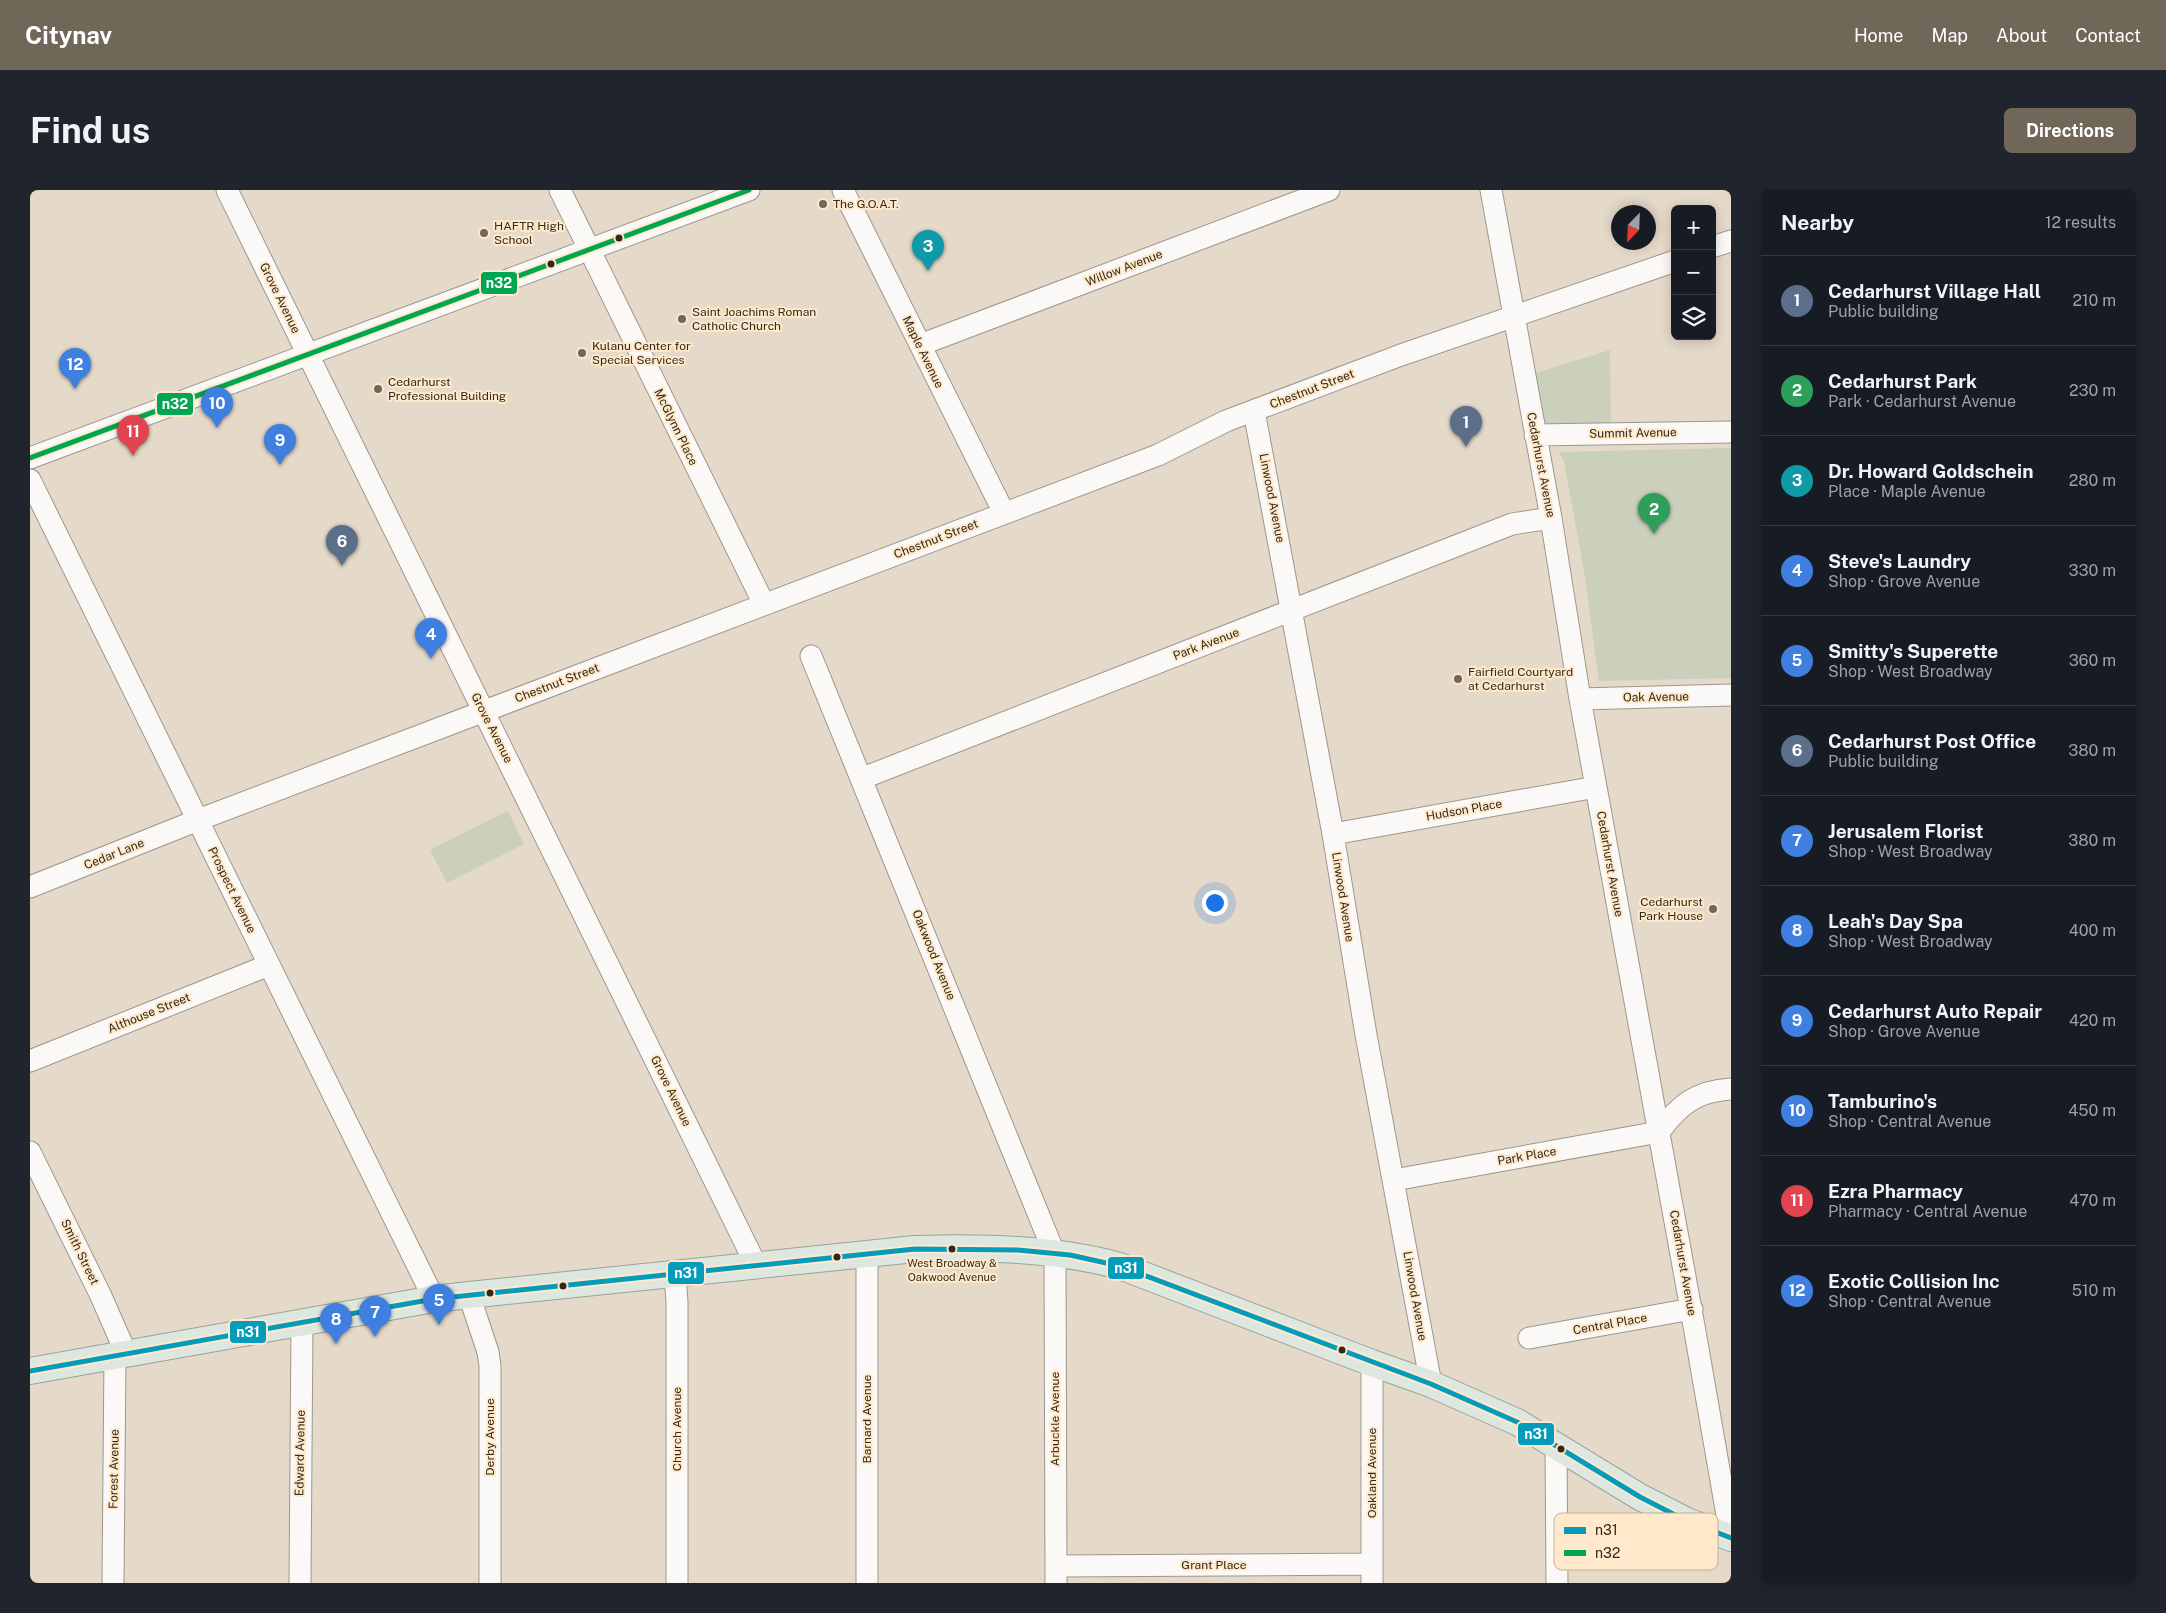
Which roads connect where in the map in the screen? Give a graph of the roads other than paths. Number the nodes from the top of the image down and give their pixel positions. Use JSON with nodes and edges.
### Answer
{"nodes":[{"id":1,"x":227,"y":190,"type":"edge"},
{"id":2,"x":560,"y":190,"type":"edge"},
{"id":3,"x":749,"y":190,"type":"edge"},
{"id":4,"x":843,"y":190,"type":"edge"},
{"id":5,"x":1329,"y":190,"type":"edge"},
{"id":6,"x":1491,"y":190,"type":"edge"},
{"id":7,"x":1731,"y":241,"type":"edge"},
{"id":8,"x":1716,"y":246,"type":"edge"},
{"id":9,"x":589,"y":250,"type":"junction"},
{"id":10,"x":1671,"y":262,"type":"edge"},
{"id":11,"x":1513,"y":317,"type":"junction"},
{"id":12,"x":920,"y":346,"type":"junction"},
{"id":13,"x":308,"y":354,"type":"junction"},
{"id":14,"x":1254,"y":410,"type":"junction"},
{"id":15,"x":1731,"y":432,"type":"edge"},
{"id":16,"x":1535,"y":435,"type":"junction"},
{"id":17,"x":30,"y":458,"type":"edge"},
{"id":18,"x":30,"y":480,"type":"edge"},
{"id":19,"x":1004,"y":513,"type":"junction"},
{"id":20,"x":1551,"y":518,"type":"junction"},
{"id":21,"x":764,"y":604,"type":"junction"},
{"id":22,"x":1293,"y":610,"type":"junction"},
{"id":23,"x":811,"y":656,"type":"dead end"},
{"id":24,"x":1731,"y":695,"type":"edge"},
{"id":25,"x":1580,"y":698,"type":"junction"},
{"id":26,"x":483,"y":711,"type":"junction"},
{"id":27,"x":863,"y":778,"type":"junction"},
{"id":28,"x":1596,"y":787,"type":"junction"},
{"id":29,"x":198,"y":820,"type":"junction"},
{"id":30,"x":1333,"y":834,"type":"junction"},
{"id":31,"x":30,"y":887,"type":"edge"},
{"id":32,"x":269,"y":965,"type":"junction"},
{"id":33,"x":30,"y":1061,"type":"edge"},
{"id":34,"x":1731,"y":1089,"type":"edge"},
{"id":35,"x":1659,"y":1132,"type":"junction"},
{"id":36,"x":30,"y":1152,"type":"edge"},
{"id":37,"x":1394,"y":1180,"type":"junction"},
{"id":38,"x":867,"y":1255,"type":"junction"},
{"id":39,"x":1055,"y":1255,"type":"junction"},
{"id":40,"x":757,"y":1266,"type":"junction"},
{"id":41,"x":675,"y":1275,"type":"junction"},
{"id":42,"x":469,"y":1295,"type":"junction"},
{"id":43,"x":434,"y":1299,"type":"junction"},
{"id":44,"x":1692,"y":1310,"type":"junction"},
{"id":45,"x":302,"y":1324,"type":"junction"},
{"id":46,"x":1529,"y":1338,"type":"dead end"},
{"id":47,"x":121,"y":1354,"type":"junction"},
{"id":48,"x":1372,"y":1363,"type":"junction"},
{"id":49,"x":30,"y":1371,"type":"edge"},
{"id":50,"x":1431,"y":1384,"type":"junction"},
{"id":51,"x":1556,"y":1446,"type":"junction"},
{"id":52,"x":1556,"y":1513,"type":"edge"},
{"id":53,"x":1671,"y":1513,"type":"edge"},
{"id":54,"x":1718,"y":1533,"type":"edge"},
{"id":55,"x":1731,"y":1538,"type":"edge"},
{"id":56,"x":1557,"y":1570,"type":"edge"},
{"id":57,"x":1372,"y":1574,"type":"edge"},
{"id":58,"x":1056,"y":1575,"type":"edge"},
{"id":59,"x":113,"y":1583,"type":"edge"},
{"id":60,"x":300,"y":1583,"type":"edge"},
{"id":61,"x":490,"y":1583,"type":"edge"},
{"id":62,"x":677,"y":1583,"type":"edge"},
{"id":63,"x":867,"y":1583,"type":"edge"},
{"id":64,"x":1557,"y":1583,"type":"edge"}],
"edges":[{"from":1,"to":13,"type":"street","name":"Grove Avenue"},
{"from":2,"to":9,"type":"street","name":"McGlynn Place"},
{"from":3,"to":9,"type":"street"},
{"from":4,"to":12,"type":"street","name":"Maple Avenue"},
{"from":5,"to":12,"type":"street","name":"Willow Avenue"},
{"from":6,"to":11,"type":"street","name":"Cedarhurst Avenue"},
{"from":7,"to":8,"type":"street"},
{"from":9,"to":13,"type":"street"},
{"from":9,"to":21,"type":"street","name":"McGlynn Place"},
{"from":10,"to":11,"type":"street","name":"Chestnut Street"},
{"from":11,"to":14,"type":"street","name":"Chestnut Street"},
{"from":11,"to":16,"type":"street","name":"Cedarhurst Avenue"},
{"from":12,"to":19,"type":"street","name":"Maple Avenue"},
{"from":13,"to":17,"type":"street"},
{"from":13,"to":26,"type":"street","name":"Grove Avenue"},
{"from":14,"to":19,"type":"street","name":"Chestnut Street"},
{"from":14,"to":22,"type":"street","name":"Linwood Avenue"},
{"from":15,"to":16,"type":"street","name":"Summit Avenue"},
{"from":16,"to":20,"type":"street","name":"Cedarhurst Avenue"},
{"from":18,"to":29,"type":"street","name":"Prospect Avenue"},
{"from":19,"to":21,"type":"street","name":"Chestnut Street"},
{"from":20,"to":22,"type":"street","name":"Park Avenue"},
{"from":20,"to":25,"type":"street","name":"Cedarhurst Avenue"},
{"from":21,"to":26,"type":"street","name":"Chestnut Street"},
{"from":22,"to":27,"type":"street","name":"Park Avenue"},
{"from":22,"to":30,"type":"street","name":"Linwood Avenue"},
{"from":23,"to":27,"type":"street","name":"Oakwood Avenue"},
{"from":24,"to":25,"type":"street","name":"Oak Avenue"},
{"from":25,"to":28,"type":"street","name":"Cedarhurst Avenue"},
{"from":26,"to":29,"type":"street","name":"Chestnut Street"},
{"from":26,"to":40,"type":"street","name":"Grove Avenue"},
{"from":27,"to":39,"type":"street","name":"Oakwood Avenue"},
{"from":28,"to":30,"type":"street","name":"Hudson Place"},
{"from":28,"to":35,"type":"street","name":"Cedarhurst Avenue"},
{"from":29,"to":31,"type":"street","name":"Cedar Lane"},
{"from":29,"to":32,"type":"street","name":"Prospect Avenue"},
{"from":30,"to":37,"type":"street","name":"Linwood Avenue"},
{"from":32,"to":33,"type":"street","name":"Althouse Street"},
{"from":32,"to":43,"type":"street","name":"Prospect Avenue"},
{"from":34,"to":35,"type":"street"},
{"from":35,"to":37,"type":"street","name":"Park Place"},
{"from":35,"to":44,"type":"street","name":"Cedarhurst Avenue"},
{"from":36,"to":47,"type":"street","name":"Smith Street"},
{"from":37,"to":50,"type":"street","name":"Linwood Avenue"},
{"from":38,"to":39,"type":"main road"},
{"from":38,"to":40,"type":"main road"},
{"from":38,"to":63,"type":"street","name":"Barnard Avenue"},
{"from":39,"to":48,"type":"main road"},
{"from":39,"to":58,"type":"street","name":"Arbuckle Avenue"},
{"from":40,"to":41,"type":"main road"},
{"from":41,"to":42,"type":"main road"},
{"from":41,"to":62,"type":"street","name":"Church Avenue"},
{"from":42,"to":43,"type":"main road"},
{"from":42,"to":61,"type":"street","name":"Derby Avenue"},
{"from":43,"to":45,"type":"main road"},
{"from":44,"to":46,"type":"street","name":"Central Place"},
{"from":44,"to":55,"type":"street","name":"Cedarhurst Avenue"},
{"from":45,"to":47,"type":"main road"},
{"from":45,"to":60,"type":"street","name":"Edward Avenue"},
{"from":47,"to":49,"type":"main road"},
{"from":47,"to":59,"type":"street","name":"Forest Avenue"},
{"from":48,"to":50,"type":"main road"},
{"from":48,"to":57,"type":"street","name":"Oakland Avenue"},
{"from":50,"to":51,"type":"main road"},
{"from":51,"to":52,"type":"street"},
{"from":51,"to":53,"type":"main road"},
{"from":54,"to":55,"type":"main road"},
{"from":56,"to":64,"type":"street"},
{"from":57,"to":58,"type":"street","name":"Grant Place"}]}
